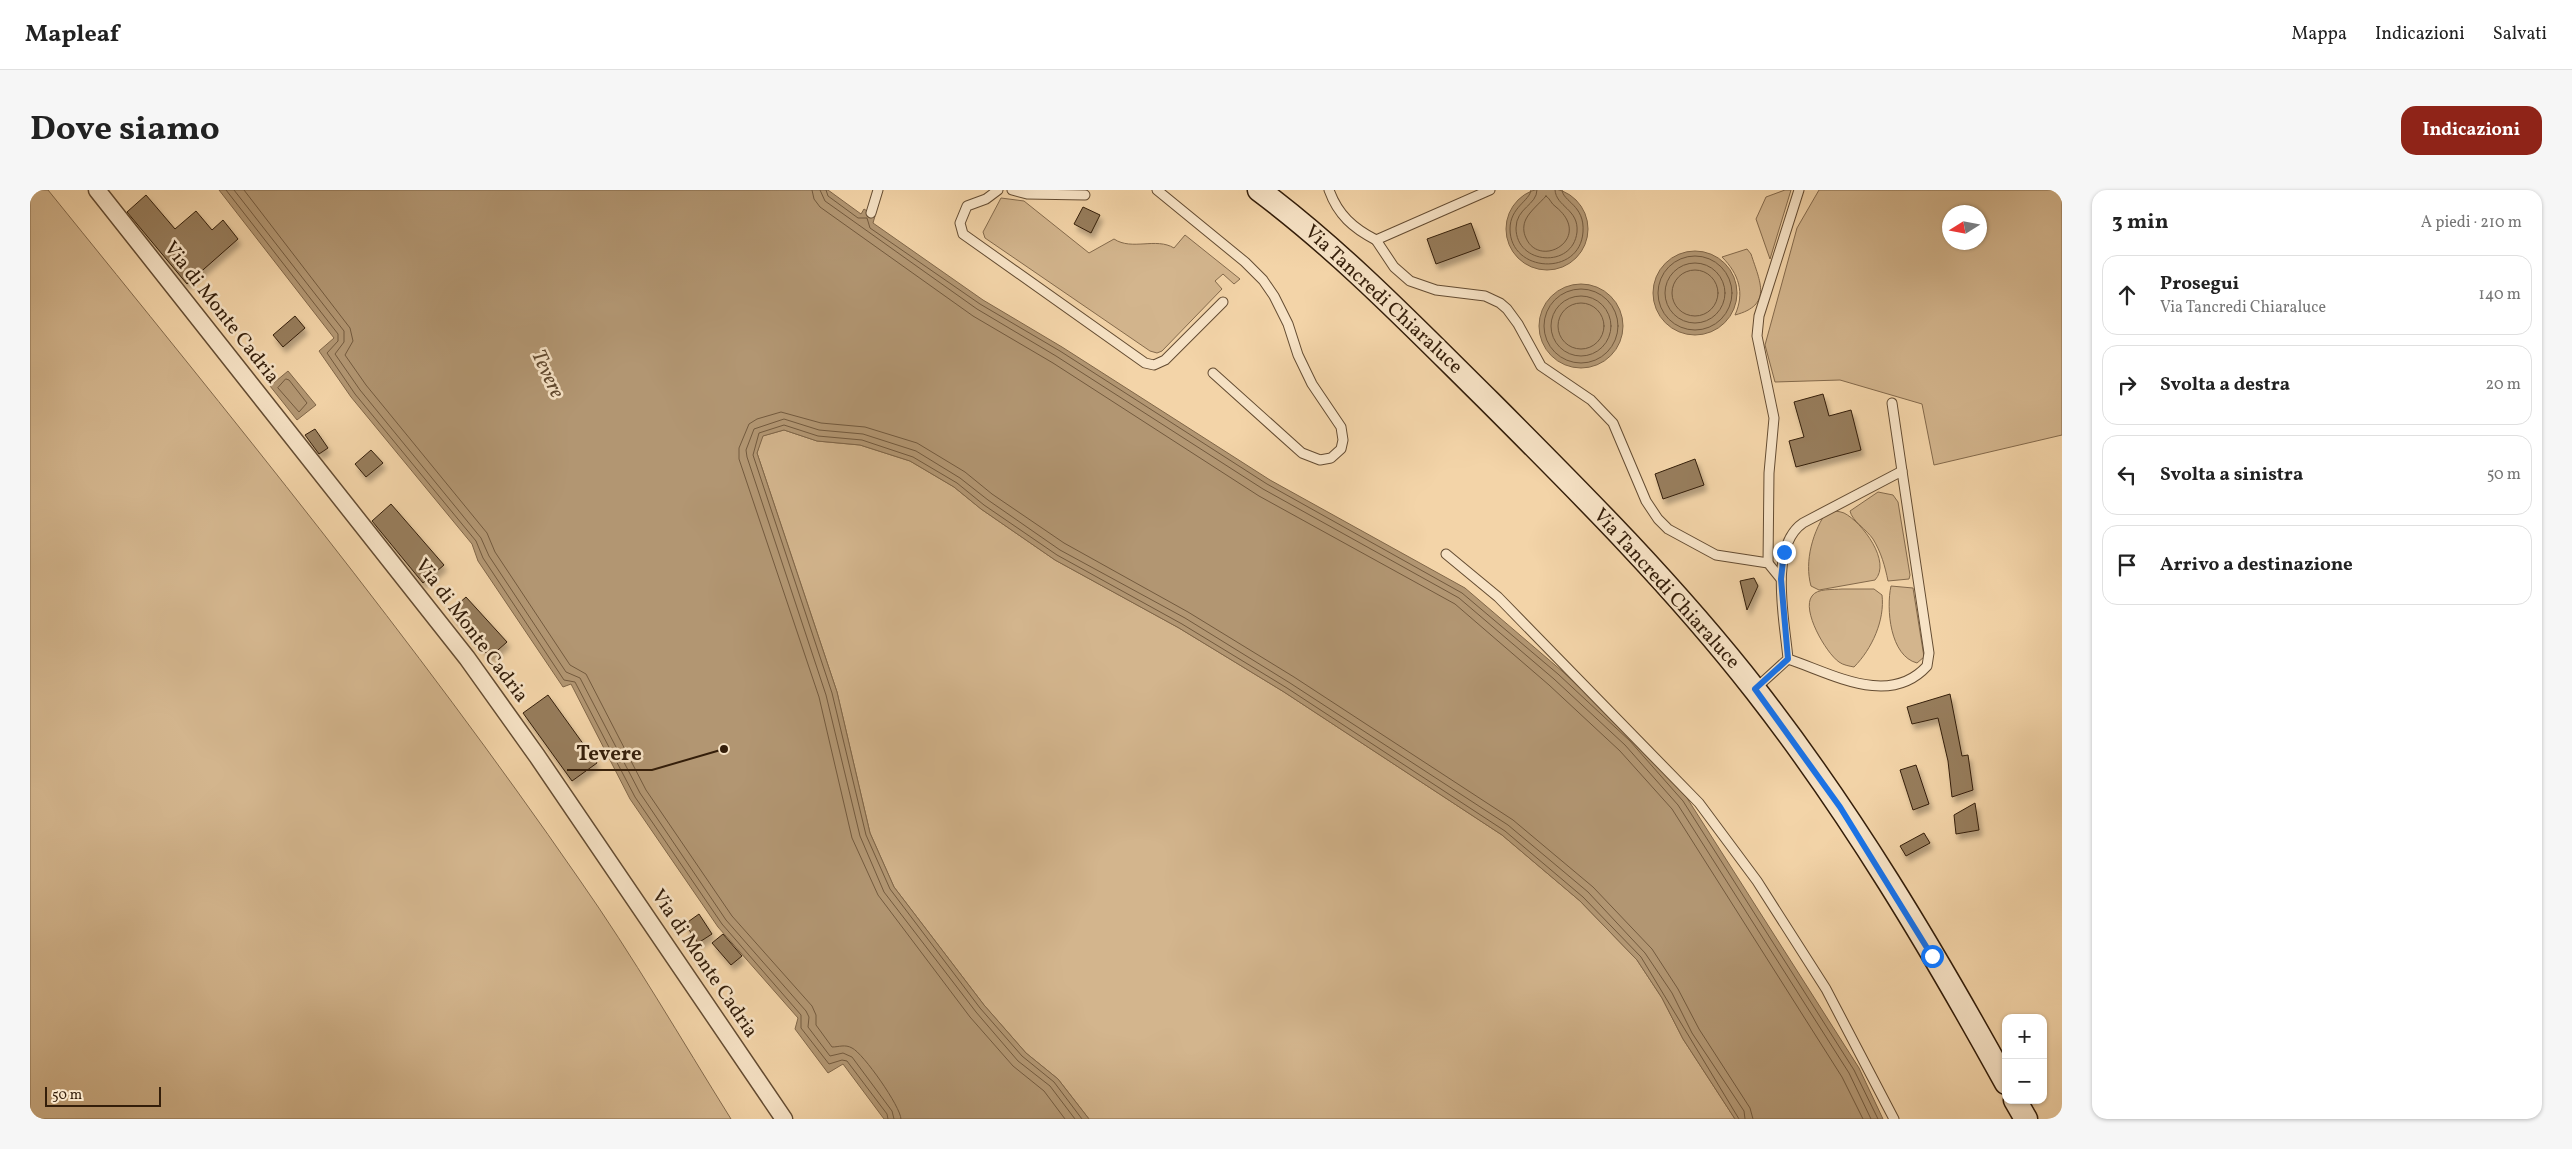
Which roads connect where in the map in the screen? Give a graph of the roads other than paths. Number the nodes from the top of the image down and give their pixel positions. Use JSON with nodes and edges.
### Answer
{"nodes":[{"id":1,"x":97,"y":190,"type":"edge"},
{"id":2,"x":878,"y":190,"type":"edge"},
{"id":3,"x":998,"y":190,"type":"edge"},
{"id":4,"x":1012,"y":190,"type":"edge"},
{"id":5,"x":1157,"y":190,"type":"edge"},
{"id":6,"x":1259,"y":190,"type":"edge"},
{"id":7,"x":1329,"y":190,"type":"edge"},
{"id":8,"x":1490,"y":190,"type":"edge"},
{"id":9,"x":1799,"y":190,"type":"edge"},
{"id":10,"x":1085,"y":195,"type":"dead end"},
{"id":11,"x":871,"y":213,"type":"dead end"},
{"id":12,"x":1376,"y":240,"type":"junction"},
{"id":13,"x":1223,"y":302,"type":"dead end"},
{"id":14,"x":1213,"y":373,"type":"dead end"},
{"id":15,"x":1892,"y":403,"type":"dead end"},
{"id":16,"x":1902,"y":471,"type":"junction"},
{"id":17,"x":1446,"y":554,"type":"dead end"},
{"id":18,"x":1768,"y":563,"type":"junction"},
{"id":19,"x":1781,"y":579,"type":"junction"},
{"id":20,"x":1788,"y":659,"type":"junction"},
{"id":21,"x":1755,"y":689,"type":"junction"},
{"id":22,"x":2002,"y":1076,"type":"edge"},
{"id":23,"x":2017,"y":1104,"type":"edge"},
{"id":24,"x":784,"y":1119,"type":"edge"},
{"id":25,"x":1894,"y":1119,"type":"edge"},
{"id":26,"x":2026,"y":1119,"type":"edge"}],
"edges":[{"from":1,"to":24,"type":"street","name":"Via di Monte Cadria"},
{"from":2,"to":11,"type":"lane"},
{"from":3,"to":13,"type":"lane"},
{"from":4,"to":10,"type":"lane"},
{"from":5,"to":14,"type":"lane"},
{"from":6,"to":21,"type":"street","name":"Via Tancredi Chiaraluce"},
{"from":7,"to":12,"type":"lane"},
{"from":8,"to":12,"type":"lane"},
{"from":9,"to":18,"type":"lane"},
{"from":12,"to":18,"type":"lane"},
{"from":15,"to":16,"type":"lane"},
{"from":16,"to":19,"type":"lane"},
{"from":16,"to":20,"type":"lane"},
{"from":17,"to":25,"type":"lane"},
{"from":18,"to":19,"type":"lane"},
{"from":19,"to":20,"type":"lane"},
{"from":20,"to":21,"type":"lane"},
{"from":21,"to":22,"type":"street","name":"Via Tancredi Chiaraluce"},
{"from":23,"to":26,"type":"street"}]}
